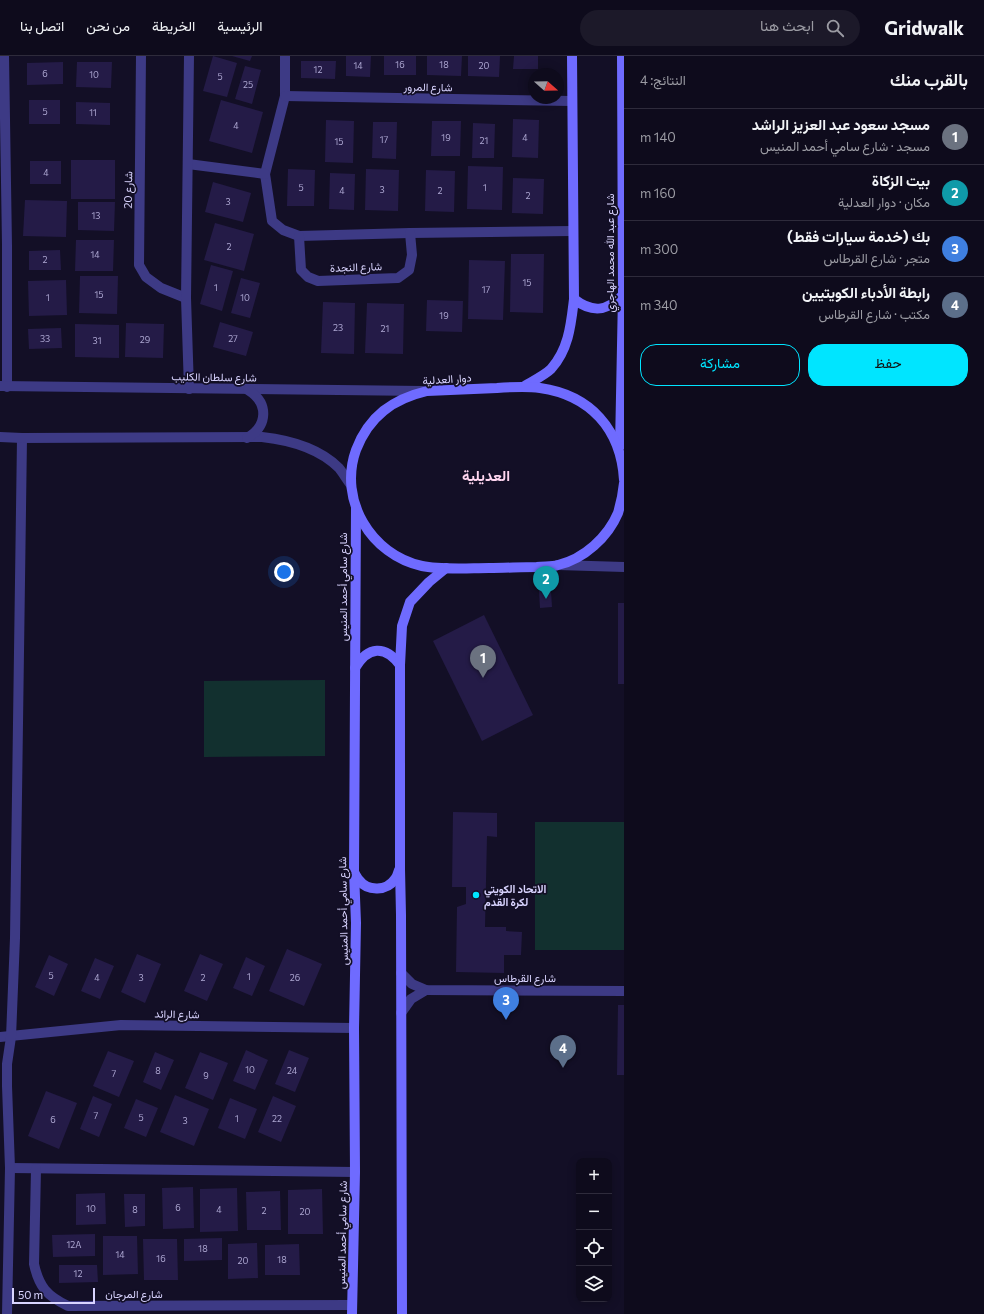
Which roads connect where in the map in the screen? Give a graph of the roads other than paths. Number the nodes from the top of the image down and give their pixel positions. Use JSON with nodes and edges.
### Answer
{"nodes":[{"id":1,"x":4,"y":56,"type":"edge"},
{"id":2,"x":141,"y":56,"type":"edge"},
{"id":3,"x":189,"y":56,"type":"edge"},
{"id":4,"x":285,"y":56,"type":"edge"},
{"id":5,"x":572,"y":56,"type":"edge"},
{"id":6,"x":622,"y":56,"type":"edge"},
{"id":7,"x":285,"y":96,"type":"junction"},
{"id":8,"x":571,"y":101,"type":"junction"},
{"id":9,"x":623,"y":108,"type":"edge"},
{"id":10,"x":188,"y":164,"type":"junction"},
{"id":11,"x":265,"y":174,"type":"junction"},
{"id":12,"x":572,"y":231,"type":"junction"},
{"id":13,"x":410,"y":232,"type":"junction"},
{"id":14,"x":299,"y":236,"type":"junction"},
{"id":15,"x":4,"y":244,"type":"edge"},
{"id":16,"x":623,"y":295,"type":"junction"},
{"id":17,"x":186,"y":298,"type":"junction"},
{"id":18,"x":574,"y":299,"type":"junction"},
{"id":19,"x":3,"y":387,"type":"edge"},
{"id":20,"x":523,"y":387,"type":"junction"},
{"id":21,"x":189,"y":389,"type":"junction"},
{"id":22,"x":248,"y":390,"type":"junction"},
{"id":23,"x":427,"y":391,"type":"junction"},
{"id":24,"x":0,"y":437,"type":"edge"},
{"id":25,"x":22,"y":438,"type":"junction"},
{"id":26,"x":247,"y":438,"type":"junction"},
{"id":27,"x":620,"y":450,"type":"junction"},
{"id":28,"x":624,"y":467,"type":"edge"},
{"id":29,"x":624,"y":480,"type":"edge"},
{"id":30,"x":624,"y":483,"type":"edge"},
{"id":31,"x":351,"y":485,"type":"junction"},
{"id":32,"x":356,"y":508,"type":"junction"},
{"id":33,"x":558,"y":565,"type":"junction"},
{"id":34,"x":624,"y":567,"type":"edge"},
{"id":35,"x":446,"y":568,"type":"junction"},
{"id":36,"x":400,"y":665,"type":"junction"},
{"id":37,"x":355,"y":668,"type":"junction"},
{"id":38,"x":400,"y":869,"type":"junction"},
{"id":39,"x":354,"y":872,"type":"junction"},
{"id":40,"x":401,"y":973,"type":"junction"},
{"id":41,"x":426,"y":990,"type":"junction"},
{"id":42,"x":624,"y":991,"type":"edge"},
{"id":43,"x":401,"y":1012,"type":"junction"},
{"id":44,"x":354,"y":1028,"type":"junction"},
{"id":45,"x":0,"y":1037,"type":"edge"},
{"id":46,"x":11,"y":1037,"type":"junction"},
{"id":47,"x":10,"y":1168,"type":"junction"},
{"id":48,"x":36,"y":1169,"type":"junction"},
{"id":49,"x":355,"y":1172,"type":"junction"},
{"id":50,"x":352,"y":1309,"type":"edge"},
{"id":51,"x":7,"y":1314,"type":"edge"},
{"id":52,"x":402,"y":1314,"type":"edge"}],
"edges":[{"from":1,"to":15,"type":"street"},
{"from":2,"to":17,"type":"street","name":"شارع 20"},
{"from":3,"to":10,"type":"street"},
{"from":4,"to":7,"type":"street"},
{"from":5,"to":8,"type":"main road"},
{"from":6,"to":9,"type":"main road","name":"شارع عبد الله محمد الهاجري"},
{"from":7,"to":8,"type":"street","name":"شارع المرور"},
{"from":7,"to":11,"type":"street"},
{"from":8,"to":12,"type":"main road"},
{"from":9,"to":16,"type":"main road","name":"شارع عبد الله محمد الهاجري"},
{"from":10,"to":11,"type":"street"},
{"from":10,"to":17,"type":"street"},
{"from":11,"to":14,"type":"street"},
{"from":12,"to":13,"type":"street"},
{"from":12,"to":18,"type":"main road"},
{"from":13,"to":14,"type":"street"},
{"from":13,"to":14,"type":"street","name":"شارع النجدة"},
{"from":15,"to":19,"type":"street"},
{"from":16,"to":18,"type":"main road"},
{"from":16,"to":27,"type":"main road","name":"شارع عبد الله محمد الهاجري"},
{"from":17,"to":21,"type":"street"},
{"from":18,"to":20,"type":"main road"},
{"from":19,"to":21,"type":"street","name":"شارع سلطان الكليب"},
{"from":20,"to":23,"type":"main road","name":"دوار العدلية"},
{"from":20,"to":27,"type":"main road","name":"دوار العدلية"},
{"from":21,"to":22,"type":"street","name":"شارع سلطان الكليب"},
{"from":22,"to":23,"type":"street","name":"شارع سلطان الكليب"},
{"from":22,"to":26,"type":"street"},
{"from":23,"to":31,"type":"main road","name":"دوار العدلية"},
{"from":24,"to":25,"type":"street"},
{"from":25,"to":26,"type":"street"},
{"from":25,"to":46,"type":"street"},
{"from":26,"to":31,"type":"street"},
{"from":27,"to":28,"type":"main road","name":"دوار العدلية"},
{"from":28,"to":29,"type":"main road","name":"دوار العدلية"},
{"from":30,"to":33,"type":"main road","name":"دوار العدلية"},
{"from":31,"to":32,"type":"main road","name":"دوار العدلية"},
{"from":32,"to":35,"type":"main road","name":"دوار العدلية"},
{"from":32,"to":37,"type":"main road","name":"شارع سامي أحمد المنيس"},
{"from":33,"to":34,"type":"street"},
{"from":33,"to":35,"type":"main road","name":"دوار العدلية"},
{"from":35,"to":36,"type":"main road"},
{"from":36,"to":37,"type":"main road"},
{"from":36,"to":38,"type":"main road"},
{"from":37,"to":39,"type":"main road","name":"شارع سامي أحمد المنيس"},
{"from":38,"to":39,"type":"main road"},
{"from":38,"to":40,"type":"main road"},
{"from":39,"to":44,"type":"main road","name":"شارع سامي أحمد المنيس"},
{"from":40,"to":41,"type":"street","name":"شارع القرطاس"},
{"from":40,"to":43,"type":"main road"},
{"from":41,"to":42,"type":"street","name":"شارع القرطاس"},
{"from":41,"to":43,"type":"street"},
{"from":43,"to":52,"type":"main road"},
{"from":44,"to":46,"type":"street","name":"شارع الرائد"},
{"from":44,"to":49,"type":"main road","name":"شارع سامي أحمد المنيس"},
{"from":45,"to":46,"type":"street","name":"شارع الرائد"},
{"from":46,"to":47,"type":"street"},
{"from":47,"to":48,"type":"street"},
{"from":47,"to":51,"type":"street"},
{"from":48,"to":49,"type":"street"},
{"from":48,"to":50,"type":"street","name":"شارع المرجان"},
{"from":49,"to":50,"type":"main road","name":"شارع سامي أحمد المنيس"}]}
